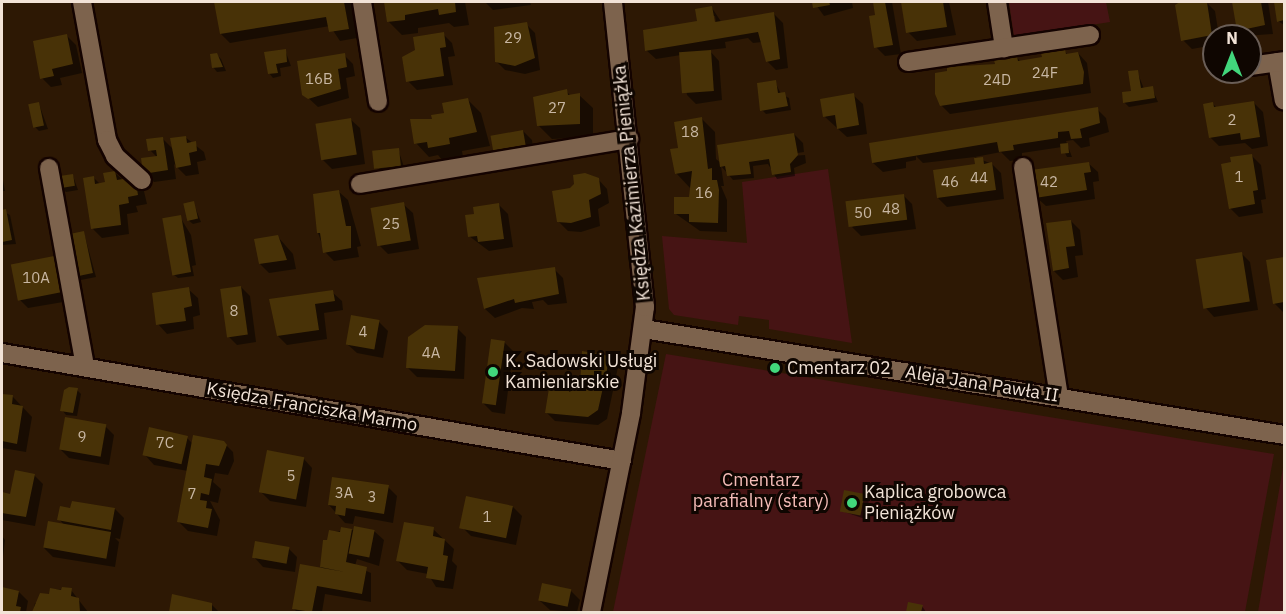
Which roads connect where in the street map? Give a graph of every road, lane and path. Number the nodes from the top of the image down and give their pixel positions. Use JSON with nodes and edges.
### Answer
{"nodes":[{"id":1,"x":82,"y":2,"type":"edge"},
{"id":2,"x":362,"y":2,"type":"edge"},
{"id":3,"x":614,"y":2,"type":"edge"},
{"id":4,"x":997,"y":2,"type":"edge"},
{"id":5,"x":1090,"y":35,"type":"dead end"},
{"id":6,"x":1004,"y":48,"type":"junction"},
{"id":7,"x":909,"y":62,"type":"dead end"},
{"id":8,"x":1281,"y":62,"type":"edge"},
{"id":9,"x":1262,"y":64,"type":"edge"},
{"id":10,"x":1284,"y":100,"type":"edge"},
{"id":11,"x":378,"y":102,"type":"dead end"},
{"id":12,"x":629,"y":139,"type":"junction"},
{"id":13,"x":1023,"y":167,"type":"dead end"},
{"id":14,"x":49,"y":168,"type":"dead end"},
{"id":15,"x":142,"y":180,"type":"dead end"},
{"id":16,"x":360,"y":184,"type":"dead end"},
{"id":17,"x":644,"y":329,"type":"junction"},
{"id":18,"x":2,"y":353,"type":"edge"},
{"id":19,"x":85,"y":367,"type":"junction"},
{"id":20,"x":1059,"y":397,"type":"junction"},
{"id":21,"x":1284,"y":435,"type":"edge"},
{"id":22,"x":622,"y":461,"type":"junction"},
{"id":23,"x":591,"y":612,"type":"edge"}],
"edges":[{"from":1,"to":15,"type":"street"},
{"from":2,"to":11,"type":"street"},
{"from":3,"to":12,"type":"street","name":"Księdza Kazimierza Pieniążka"},
{"from":4,"to":6,"type":"street"},
{"from":5,"to":6,"type":"street"},
{"from":6,"to":7,"type":"street"},
{"from":8,"to":9,"type":"street"},
{"from":8,"to":10,"type":"street"},
{"from":12,"to":16,"type":"street"},
{"from":12,"to":17,"type":"street","name":"Księdza Kazimierza Pieniążka"},
{"from":13,"to":20,"type":"street"},
{"from":14,"to":19,"type":"street"},
{"from":17,"to":20,"type":"street","name":"Aleja Jana Pawła II"},
{"from":17,"to":22,"type":"street","name":"Księdza Kazimierza Pieniążka"},
{"from":18,"to":19,"type":"street","name":"Księdza Franciszka Marmo"},
{"from":19,"to":22,"type":"street","name":"Księdza Franciszka Marmo"},
{"from":20,"to":21,"type":"street","name":"Aleja Jana Pawła II"},
{"from":22,"to":23,"type":"street","name":"Księdza Kazimierza Pieniążka"}]}
